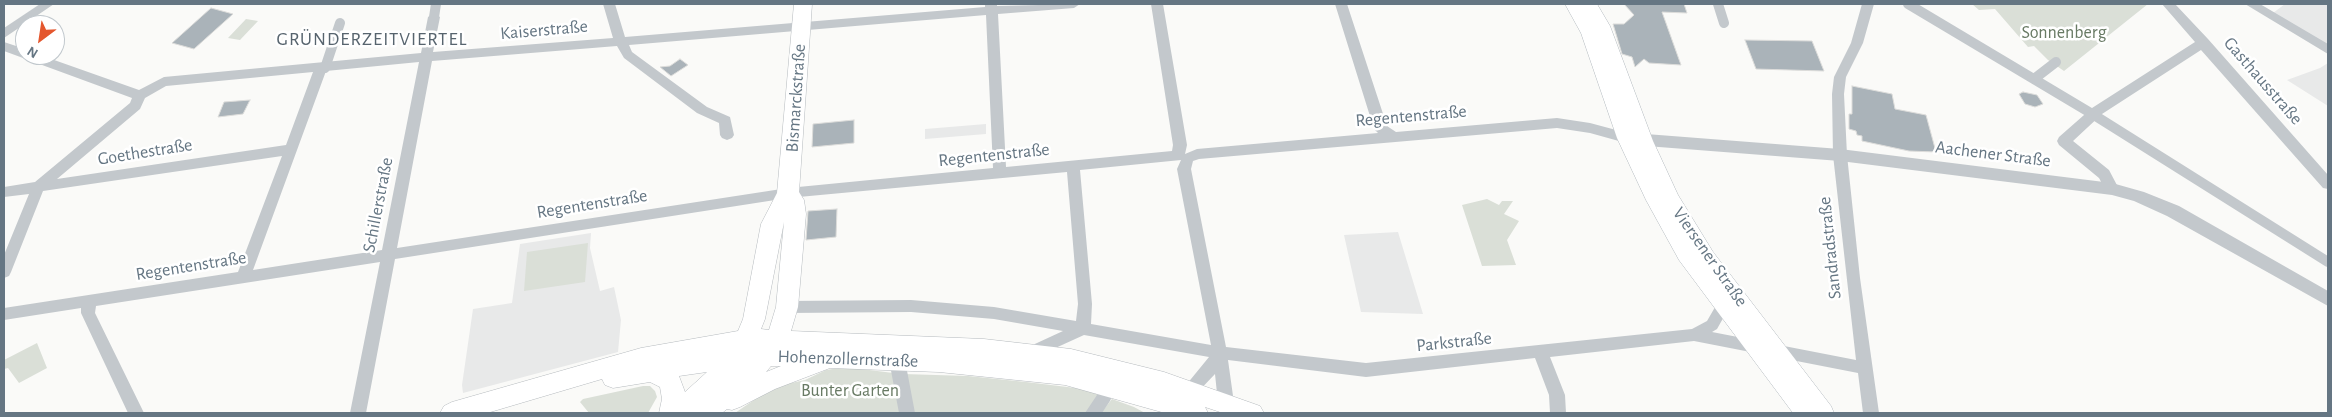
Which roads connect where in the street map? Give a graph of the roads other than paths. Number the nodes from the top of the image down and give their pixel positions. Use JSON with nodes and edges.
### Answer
{"nodes":[{"id":1,"x":48,"y":4,"type":"edge"},
{"id":2,"x":436,"y":4,"type":"edge"},
{"id":3,"x":609,"y":4,"type":"edge"},
{"id":4,"x":803,"y":4,"type":"edge"},
{"id":5,"x":1074,"y":4,"type":"edge"},
{"id":6,"x":1157,"y":4,"type":"edge"},
{"id":7,"x":1341,"y":4,"type":"edge"},
{"id":8,"x":1573,"y":4,"type":"edge"},
{"id":9,"x":1589,"y":4,"type":"edge"},
{"id":10,"x":1718,"y":4,"type":"edge"},
{"id":11,"x":1868,"y":4,"type":"edge"},
{"id":12,"x":1908,"y":4,"type":"edge"},
{"id":13,"x":2168,"y":4,"type":"edge"},
{"id":14,"x":2251,"y":4,"type":"edge"},
{"id":15,"x":990,"y":7,"type":"edge"},
{"id":16,"x":434,"y":17,"type":"joint"},
{"id":17,"x":340,"y":23,"type":"dead end"},
{"id":18,"x":1724,"y":23,"type":"dead end"},
{"id":19,"x":801,"y":27,"type":"junction"},
{"id":20,"x":4,"y":34,"type":"edge"},
{"id":21,"x":620,"y":41,"type":"junction"},
{"id":22,"x":2204,"y":42,"type":"junction"},
{"id":23,"x":2328,"y":50,"type":"edge"},
{"id":24,"x":428,"y":58,"type":"junction"},
{"id":25,"x":2056,"y":62,"type":"dead end"},
{"id":26,"x":53,"y":65,"type":"edge"},
{"id":27,"x":323,"y":68,"type":"junction"},
{"id":28,"x":2034,"y":79,"type":"junction"},
{"id":29,"x":140,"y":94,"type":"junction"},
{"id":30,"x":2094,"y":115,"type":"junction"},
{"id":31,"x":727,"y":135,"type":"dead end"},
{"id":32,"x":1392,"y":136,"type":"junction"},
{"id":33,"x":1635,"y":140,"type":"junction"},
{"id":34,"x":292,"y":149,"type":"junction"},
{"id":35,"x":1840,"y":155,"type":"junction"},
{"id":36,"x":1073,"y":166,"type":"junction"},
{"id":37,"x":1000,"y":174,"type":"junction"},
{"id":38,"x":2328,"y":184,"type":"edge"},
{"id":39,"x":38,"y":187,"type":"junction"},
{"id":40,"x":2112,"y":190,"type":"junction"},
{"id":41,"x":4,"y":192,"type":"edge"},
{"id":42,"x":788,"y":193,"type":"junction"},
{"id":43,"x":387,"y":255,"type":"junction"},
{"id":44,"x":2328,"y":262,"type":"edge"},
{"id":45,"x":4,"y":272,"type":"edge"},
{"id":46,"x":243,"y":277,"type":"junction"},
{"id":47,"x":2328,"y":299,"type":"edge"},
{"id":48,"x":89,"y":301,"type":"junction"},
{"id":49,"x":1723,"y":306,"type":"junction"},
{"id":50,"x":787,"y":307,"type":"junction"},
{"id":51,"x":4,"y":314,"type":"edge"},
{"id":52,"x":1083,"y":329,"type":"junction"},
{"id":53,"x":1694,"y":335,"type":"junction"},
{"id":54,"x":1752,"y":345,"type":"junction"},
{"id":55,"x":771,"y":348,"type":"junction"},
{"id":56,"x":740,"y":349,"type":"junction"},
{"id":57,"x":1777,"y":350,"type":"junction"},
{"id":58,"x":1540,"y":351,"type":"junction"},
{"id":59,"x":1220,"y":353,"type":"junction"},
{"id":60,"x":1030,"y":354,"type":"junction"},
{"id":61,"x":831,"y":358,"type":"junction"},
{"id":62,"x":897,"y":360,"type":"junction"},
{"id":63,"x":1865,"y":368,"type":"junction"},
{"id":64,"x":654,"y":372,"type":"junction"},
{"id":65,"x":1112,"y":377,"type":"junction"},
{"id":66,"x":511,"y":395,"type":"junction"},
{"id":67,"x":1226,"y":403,"type":"junction"},
{"id":68,"x":1189,"y":406,"type":"edge"},
{"id":69,"x":136,"y":413,"type":"edge"},
{"id":70,"x":358,"y":413,"type":"edge"},
{"id":71,"x":452,"y":413,"type":"edge"},
{"id":72,"x":671,"y":413,"type":"edge"},
{"id":73,"x":678,"y":413,"type":"edge"},
{"id":74,"x":707,"y":413,"type":"edge"},
{"id":75,"x":907,"y":413,"type":"edge"},
{"id":76,"x":1093,"y":413,"type":"edge"},
{"id":77,"x":1252,"y":413,"type":"edge"},
{"id":78,"x":1558,"y":413,"type":"edge"},
{"id":79,"x":1805,"y":413,"type":"edge"},
{"id":80,"x":1824,"y":413,"type":"edge"},
{"id":81,"x":1871,"y":413,"type":"edge"}],
"edges":[{"from":1,"to":20,"type":"street"},
{"from":2,"to":16,"type":"street","name":"Schillerstraße"},
{"from":3,"to":21,"type":"street"},
{"from":4,"to":19,"type":"main road","name":"Bismarckstraße"},
{"from":5,"to":15,"type":"street","name":"Kaiserstraße"},
{"from":6,"to":36,"type":"street","name":"Regentenstraße"},
{"from":7,"to":32,"type":"street"},
{"from":8,"to":33,"type":"main road","name":"Viersener Straße"},
{"from":9,"to":33,"type":"main road","name":"Viersener Straße"},
{"from":10,"to":18,"type":"street"},
{"from":11,"to":35,"type":"street","name":"Sandradstraße"},
{"from":12,"to":28,"type":"street"},
{"from":13,"to":22,"type":"street","name":"Gasthausstraße"},
{"from":14,"to":23,"type":"street"},
{"from":15,"to":19,"type":"street","name":"Kaiserstraße"},
{"from":15,"to":37,"type":"street"},
{"from":16,"to":24,"type":"street","name":"Schillerstraße"},
{"from":17,"to":27,"type":"street"},
{"from":19,"to":21,"type":"street","name":"Kaiserstraße"},
{"from":19,"to":42,"type":"main road","name":"Bismarckstraße"},
{"from":21,"to":24,"type":"street","name":"Kaiserstraße"},
{"from":21,"to":31,"type":"street"},
{"from":22,"to":30,"type":"street"},
{"from":22,"to":38,"type":"street","name":"Gasthausstraße"},
{"from":24,"to":27,"type":"street","name":"Kaiserstraße"},
{"from":24,"to":43,"type":"street","name":"Schillerstraße"},
{"from":25,"to":28,"type":"street"},
{"from":26,"to":29,"type":"street"},
{"from":27,"to":29,"type":"street","name":"Kaiserstraße"},
{"from":27,"to":34,"type":"street"},
{"from":28,"to":30,"type":"street"},
{"from":29,"to":39,"type":"street"},
{"from":30,"to":40,"type":"street"},
{"from":30,"to":44,"type":"street"},
{"from":32,"to":33,"type":"street","name":"Regentenstraße"},
{"from":32,"to":59,"type":"street","name":"Regentenstraße"},
{"from":33,"to":35,"type":"street","name":"Aachener Straße"},
{"from":33,"to":49,"type":"main road","name":"Viersener Straße"},
{"from":33,"to":57,"type":"main road","name":"Viersener Straße"},
{"from":34,"to":39,"type":"street","name":"Goethestraße"},
{"from":34,"to":46,"type":"street"},
{"from":35,"to":40,"type":"street","name":"Aachener Straße"},
{"from":35,"to":63,"type":"street","name":"Sandradstraße"},
{"from":36,"to":37,"type":"street","name":"Regentenstraße"},
{"from":36,"to":52,"type":"street"},
{"from":37,"to":42,"type":"street","name":"Regentenstraße"},
{"from":39,"to":41,"type":"street","name":"Goethestraße"},
{"from":39,"to":45,"type":"street"},
{"from":40,"to":47,"type":"street","name":"Aachener Straße"},
{"from":42,"to":43,"type":"street","name":"Regentenstraße"},
{"from":42,"to":50,"type":"main road","name":"Bismarckstraße"},
{"from":42,"to":56,"type":"main road","name":"Bismarckstraße"},
{"from":43,"to":46,"type":"street","name":"Regentenstraße"},
{"from":43,"to":70,"type":"street","name":"Schillerstraße"},
{"from":46,"to":48,"type":"street","name":"Regentenstraße"},
{"from":48,"to":51,"type":"street","name":"Regentenstraße"},
{"from":48,"to":69,"type":"street"},
{"from":49,"to":53,"type":"street","name":"Parkstraße"},
{"from":49,"to":54,"type":"main road","name":"Viersener Straße"},
{"from":50,"to":52,"type":"street"},
{"from":50,"to":55,"type":"main road","name":"Bismarckstraße"},
{"from":52,"to":59,"type":"street"},
{"from":52,"to":60,"type":"street"},
{"from":53,"to":54,"type":"street","name":"Parkstraße"},
{"from":53,"to":58,"type":"street","name":"Parkstraße"},
{"from":54,"to":57,"type":"street","name":"Parkstraße"},
{"from":54,"to":79,"type":"main road","name":"Viersener Straße"},
{"from":55,"to":56,"type":"main road","name":"Hohenzollernstraße"},
{"from":55,"to":60,"type":"main road","name":"Hohenzollernstraße"},
{"from":55,"to":61,"type":"main road","name":"Hohenzollernstraße"},
{"from":55,"to":74,"type":"main road"},
{"from":56,"to":64,"type":"main road","name":"Hohenzollernstraße"},
{"from":56,"to":66,"type":"main road","name":"Hohenzollernstraße"},
{"from":56,"to":73,"type":"main road"},
{"from":57,"to":63,"type":"street","name":"Parkstraße"},
{"from":57,"to":80,"type":"main road","name":"Viersener Straße"},
{"from":58,"to":59,"type":"street","name":"Parkstraße"},
{"from":58,"to":78,"type":"street"},
{"from":59,"to":67,"type":"street"},
{"from":59,"to":68,"type":"street"},
{"from":60,"to":65,"type":"main road","name":"Hohenzollernstraße"},
{"from":61,"to":62,"type":"main road","name":"Hohenzollernstraße"},
{"from":61,"to":74,"type":"main road"},
{"from":62,"to":65,"type":"main road","name":"Hohenzollernstraße"},
{"from":62,"to":75,"type":"street"},
{"from":63,"to":81,"type":"street","name":"Sandradstraße"},
{"from":64,"to":66,"type":"main road","name":"Hohenzollernstraße"},
{"from":64,"to":72,"type":"main road"},
{"from":65,"to":68,"type":"main road"},
{"from":65,"to":68,"type":"main road","name":"Hohenzollernstraße"},
{"from":65,"to":76,"type":"street"},
{"from":66,"to":71,"type":"main road","name":"Hohenzollernstraße"},
{"from":67,"to":68,"type":"main road"},
{"from":67,"to":77,"type":"main road"}]}
